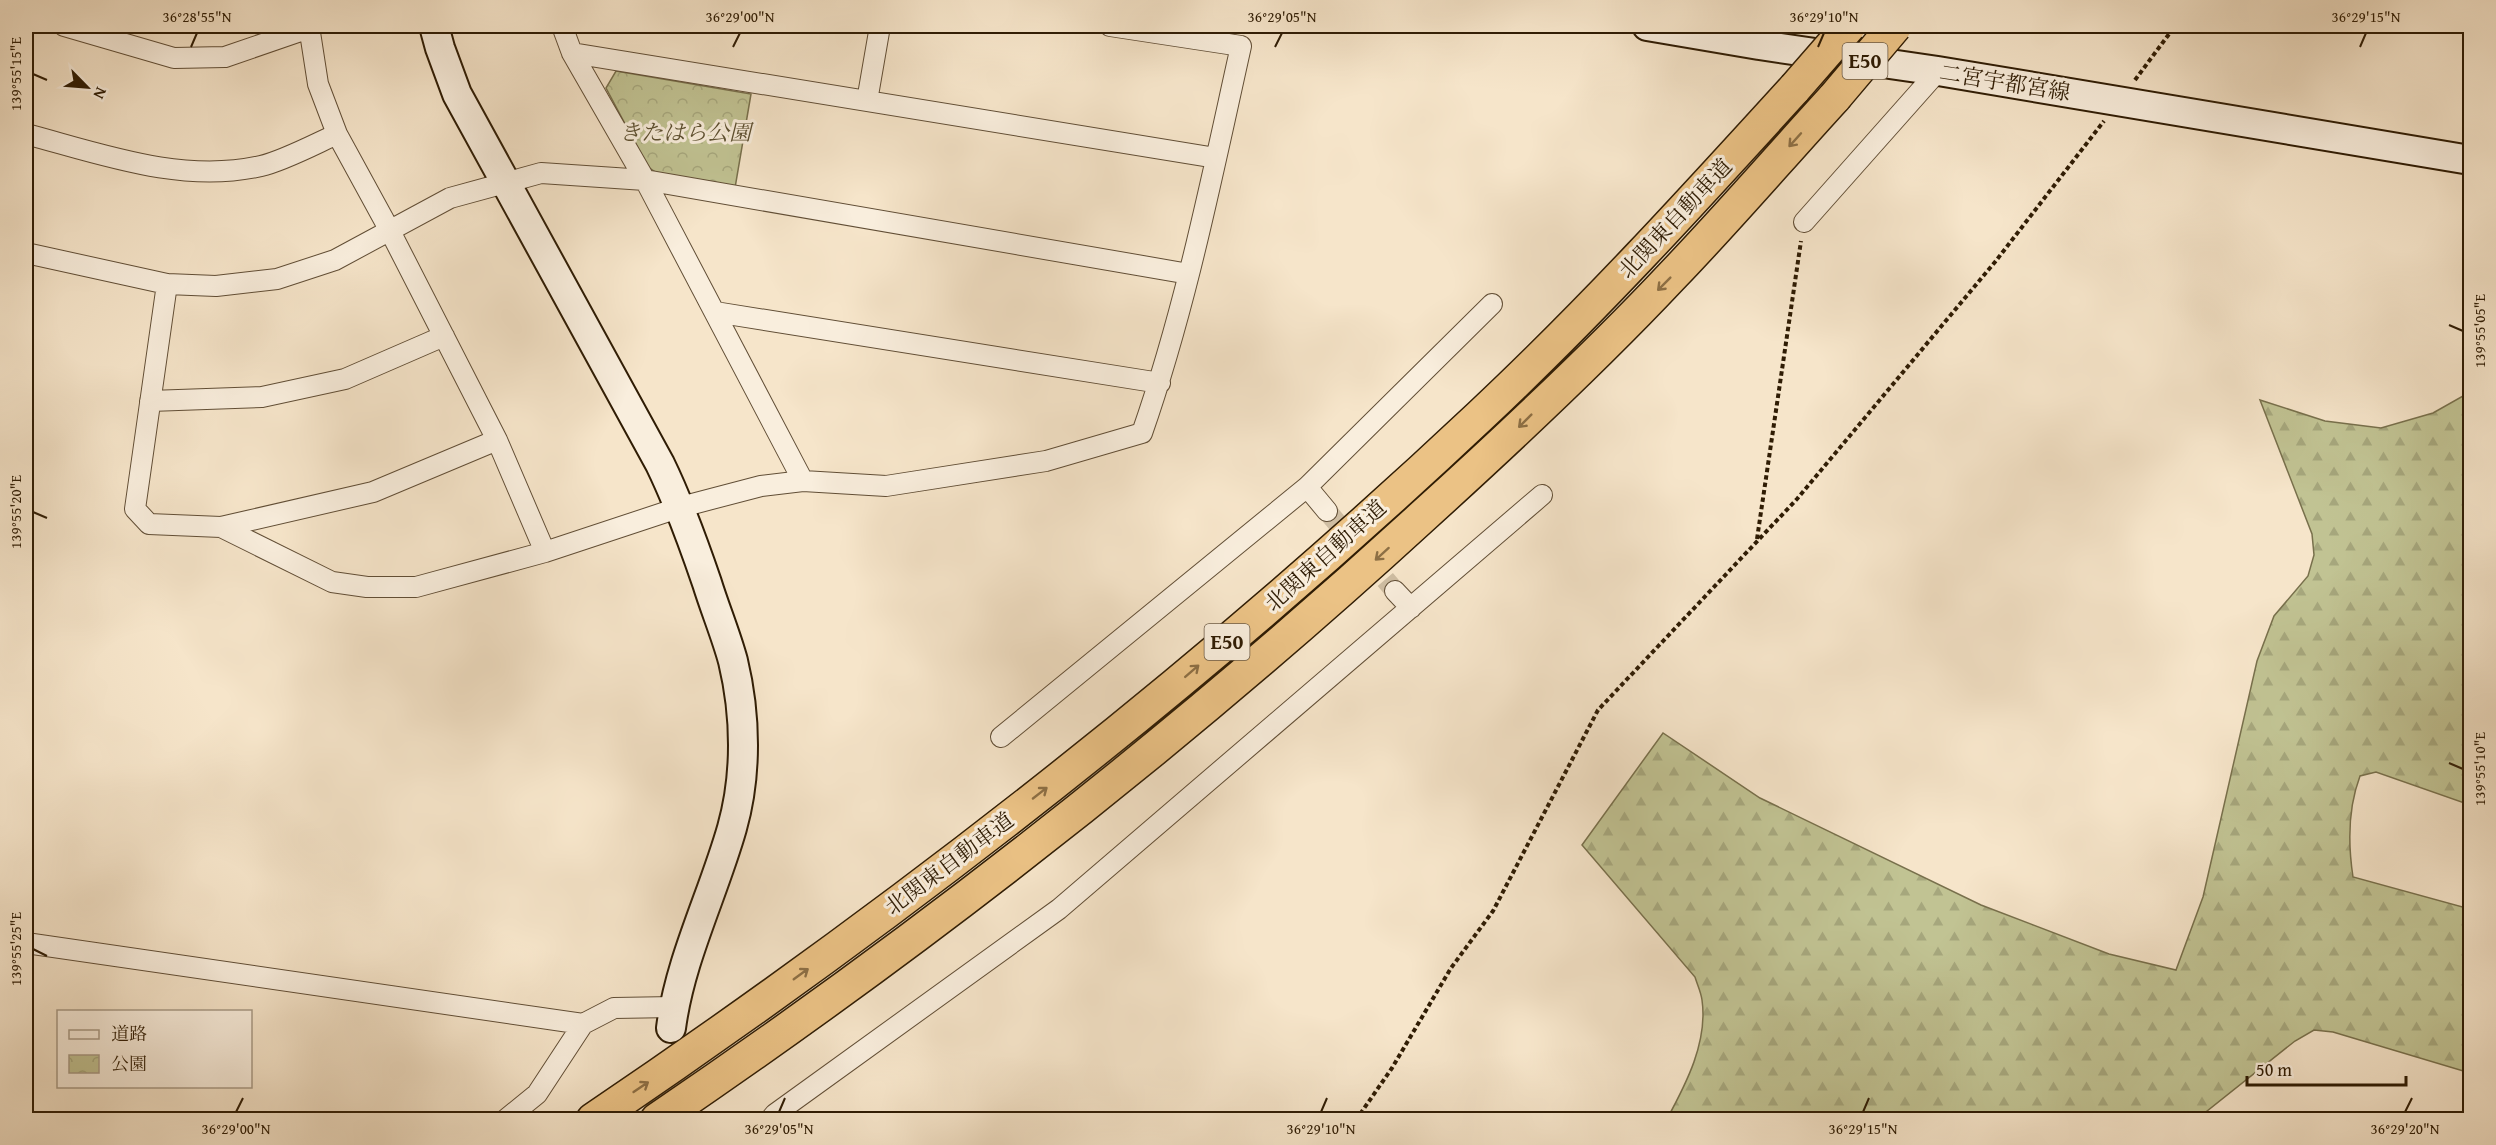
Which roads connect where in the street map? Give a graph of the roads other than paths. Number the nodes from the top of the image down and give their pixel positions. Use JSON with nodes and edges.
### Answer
{"nodes":[{"id":1,"x":64,"y":26,"type":"edge"},
{"id":2,"x":434,"y":26,"type":"edge"},
{"id":3,"x":562,"y":26,"type":"edge"},
{"id":4,"x":880,"y":26,"type":"edge"},
{"id":5,"x":1110,"y":26,"type":"edge"},
{"id":6,"x":1647,"y":26,"type":"edge"},
{"id":7,"x":1849,"y":26,"type":"edge"},
{"id":8,"x":1895,"y":26,"type":"edge"},
{"id":9,"x":309,"y":27,"type":"edge"},
{"id":10,"x":1762,"y":35,"type":"edge"},
{"id":11,"x":572,"y":53,"type":"junction"},
{"id":12,"x":1938,"y":71,"type":"junction"},
{"id":13,"x":867,"y":101,"type":"junction"},
{"id":14,"x":26,"y":134,"type":"edge"},
{"id":15,"x":337,"y":134,"type":"junction"},
{"id":16,"x":1215,"y":158,"type":"junction"},
{"id":17,"x":2470,"y":160,"type":"edge"},
{"id":18,"x":645,"y":180,"type":"junction"},
{"id":19,"x":505,"y":182,"type":"junction"},
{"id":20,"x":1804,"y":222,"type":"road end"},
{"id":21,"x":390,"y":231,"type":"junction"},
{"id":22,"x":26,"y":253,"type":"edge"},
{"id":23,"x":1189,"y":274,"type":"junction"},
{"id":24,"x":167,"y":285,"type":"junction"},
{"id":25,"x":1492,"y":304,"type":"dead end"},
{"id":26,"x":715,"y":312,"type":"junction"},
{"id":27,"x":444,"y":336,"type":"junction"},
{"id":28,"x":1160,"y":383,"type":"junction"},
{"id":29,"x":150,"y":401,"type":"junction"},
{"id":30,"x":497,"y":440,"type":"junction"},
{"id":31,"x":803,"y":481,"type":"junction"},
{"id":32,"x":1308,"y":487,"type":"junction"},
{"id":33,"x":1542,"y":495,"type":"dead end"},
{"id":34,"x":681,"y":507,"type":"junction"},
{"id":35,"x":1327,"y":511,"type":"tunnel mouth"},
{"id":36,"x":221,"y":527,"type":"junction"},
{"id":37,"x":545,"y":552,"type":"junction"},
{"id":38,"x":1395,"y":591,"type":"tunnel mouth"},
{"id":39,"x":1411,"y":609,"type":"junction"},
{"id":40,"x":1001,"y":737,"type":"dead end"},
{"id":41,"x":26,"y":943,"type":"edge"},
{"id":42,"x":673,"y":1018,"type":"joint"},
{"id":43,"x":583,"y":1024,"type":"junction"},
{"id":44,"x":505,"y":1119,"type":"edge"},
{"id":45,"x":593,"y":1119,"type":"edge"},
{"id":46,"x":657,"y":1119,"type":"edge"},
{"id":47,"x":770,"y":1119,"type":"edge"}],
"edges":[{"from":1,"to":9,"type":"street"},
{"from":2,"to":19,"type":"street"},
{"from":3,"to":11,"type":"street"},
{"from":4,"to":13,"type":"street"},
{"from":5,"to":16,"type":"street"},
{"from":6,"to":10,"type":"street","name":"二宮宇都宮線"},
{"from":45,"to":7,"type":"highway","name":"北関東自動車道","number":"E50","one_way":true,"bridge":true},
{"from":8,"to":46,"type":"highway","name":"北関東自動車道","number":"E50","one_way":true,"bridge":true},
{"from":9,"to":15,"type":"street"},
{"from":10,"to":12,"type":"street","name":"二宮宇都宮線"},
{"from":11,"to":13,"type":"street"},
{"from":11,"to":18,"type":"street"},
{"from":12,"to":17,"type":"street","name":"二宮宇都宮線"},
{"from":12,"to":20,"type":"street"},
{"from":13,"to":16,"type":"street"},
{"from":14,"to":15,"type":"street"},
{"from":15,"to":21,"type":"street"},
{"from":16,"to":23,"type":"street"},
{"from":18,"to":19,"type":"street"},
{"from":18,"to":23,"type":"street"},
{"from":18,"to":26,"type":"street"},
{"from":19,"to":21,"type":"street"},
{"from":19,"to":34,"type":"street"},
{"from":21,"to":24,"type":"street"},
{"from":21,"to":27,"type":"street"},
{"from":22,"to":24,"type":"street"},
{"from":23,"to":28,"type":"street"},
{"from":24,"to":29,"type":"street"},
{"from":25,"to":32,"type":"street"},
{"from":26,"to":28,"type":"street"},
{"from":26,"to":31,"type":"street"},
{"from":27,"to":29,"type":"street"},
{"from":27,"to":30,"type":"street"},
{"from":28,"to":31,"type":"street"},
{"from":29,"to":36,"type":"street"},
{"from":30,"to":36,"type":"street"},
{"from":30,"to":37,"type":"street"},
{"from":31,"to":34,"type":"street"},
{"from":32,"to":35,"type":"street"},
{"from":32,"to":40,"type":"street"},
{"from":33,"to":39,"type":"street"},
{"from":34,"to":37,"type":"street"},
{"from":34,"to":42,"type":"street"},
{"from":36,"to":37,"type":"street"},
{"from":38,"to":39,"type":"street"},
{"from":39,"to":47,"type":"street"},
{"from":41,"to":43,"type":"street"},
{"from":42,"to":43,"type":"street"},
{"from":43,"to":44,"type":"street"}]}
